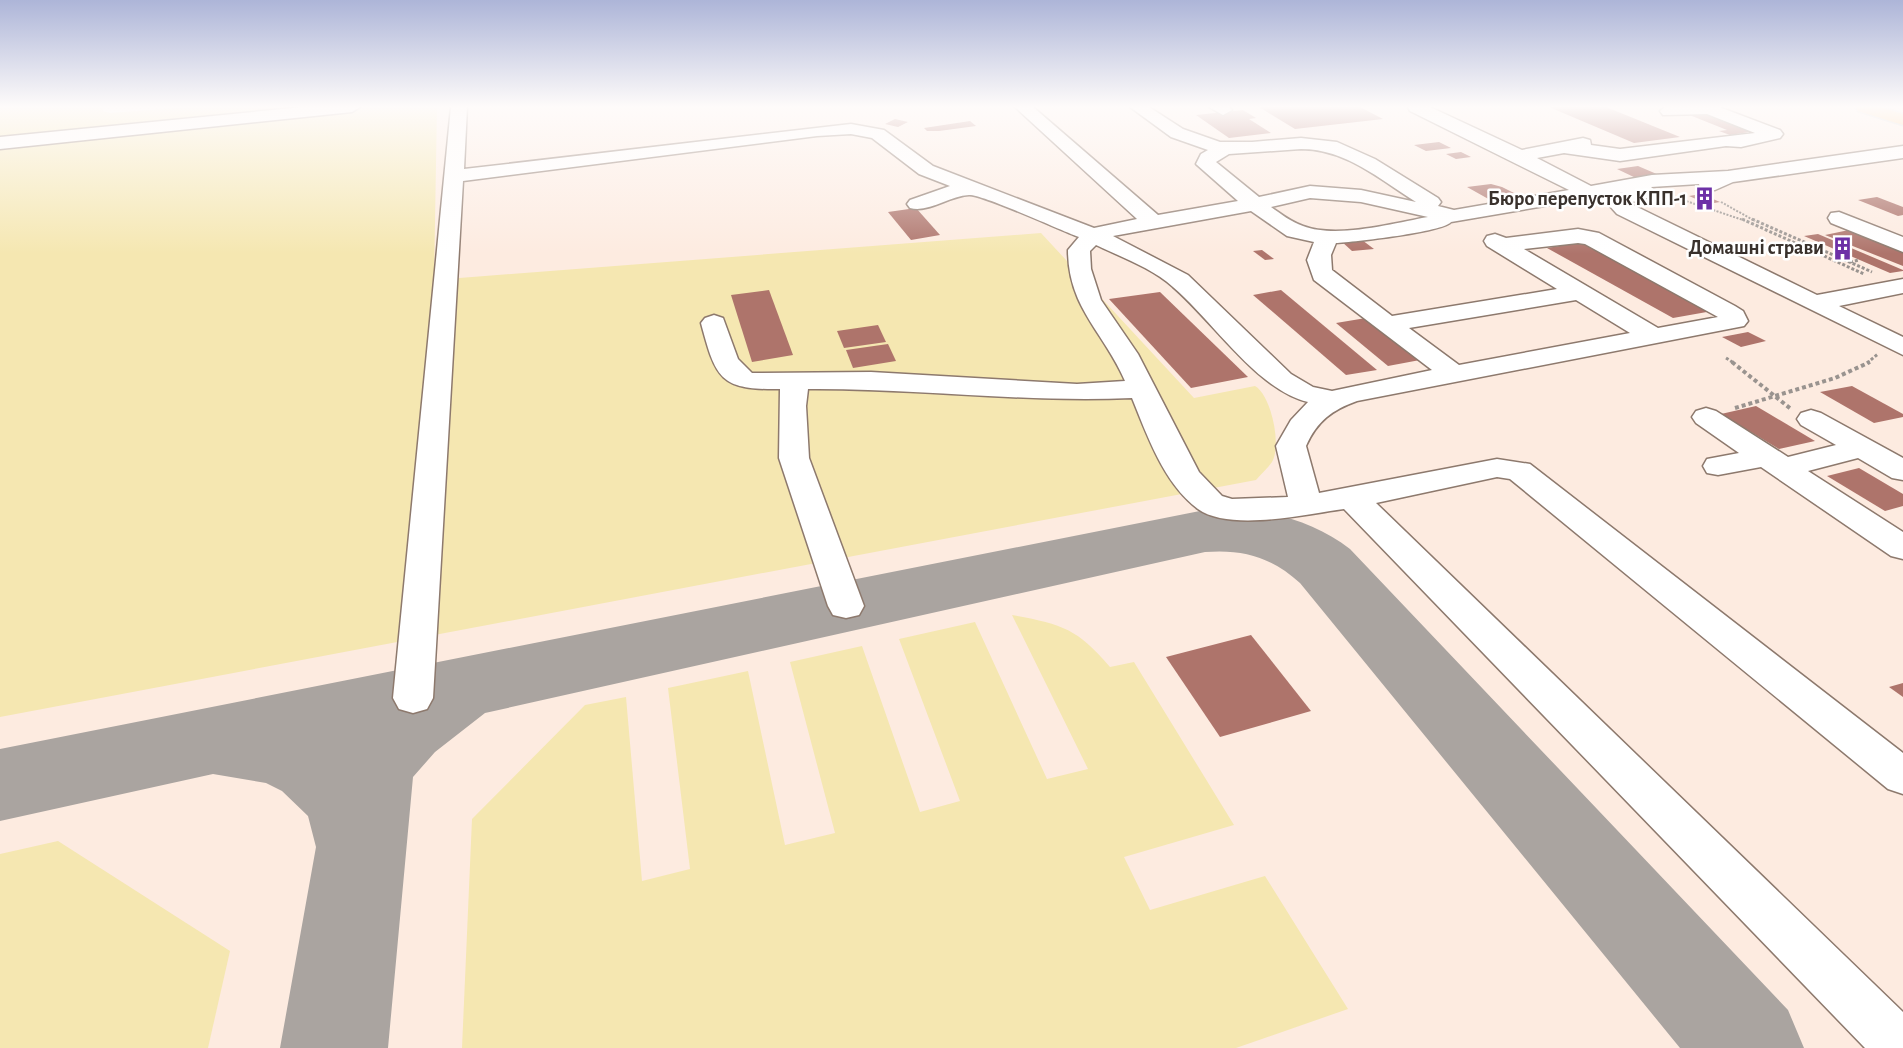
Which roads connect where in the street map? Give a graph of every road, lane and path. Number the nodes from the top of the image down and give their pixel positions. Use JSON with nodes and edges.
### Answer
{"nodes":[{"id":1,"x":455,"y":156,"type":"edge"},
{"id":2,"x":624,"y":156,"type":"edge"},
{"id":3,"x":907,"y":156,"type":"edge"},
{"id":4,"x":1078,"y":156,"type":"edge"},
{"id":5,"x":1212,"y":156,"type":"edge"},
{"id":6,"x":1354,"y":156,"type":"edge"},
{"id":7,"x":1876,"y":156,"type":"edge"},
{"id":8,"x":1883,"y":156,"type":"edge"},
{"id":9,"x":1522,"y":157,"type":"edge"},
{"id":10,"x":1903,"y":163,"type":"edge"},
{"id":11,"x":453,"y":176,"type":"junction"},
{"id":12,"x":1721,"y":186,"type":"junction"},
{"id":13,"x":974,"y":188,"type":"junction"},
{"id":14,"x":1592,"y":194,"type":"junction"},
{"id":15,"x":1671,"y":196,"type":"dead end"},
{"id":16,"x":917,"y":204,"type":"dead end"},
{"id":17,"x":1257,"y":204,"type":"junction"},
{"id":18,"x":1456,"y":217,"type":"junction"},
{"id":19,"x":1839,"y":218,"type":"dead end"},
{"id":20,"x":1152,"y":221,"type":"junction"},
{"id":21,"x":1093,"y":235,"type":"junction"},
{"id":22,"x":1329,"y":237,"type":"junction"},
{"id":23,"x":1502,"y":245,"type":"junction"},
{"id":24,"x":1903,"y":245,"type":"edge"},
{"id":25,"x":1859,"y":260,"type":"dead end"},
{"id":26,"x":1850,"y":262,"type":"junction"},
{"id":27,"x":1892,"y":283,"type":"edge"},
{"id":28,"x":1580,"y":292,"type":"junction"},
{"id":29,"x":1816,"y":303,"type":"junction"},
{"id":30,"x":714,"y":322,"type":"dead end"},
{"id":31,"x":1387,"y":324,"type":"junction"},
{"id":32,"x":1653,"y":336,"type":"junction"},
{"id":33,"x":1903,"y":346,"type":"edge"},
{"id":34,"x":1880,"y":350,"type":"dead end"},
{"id":35,"x":1726,"y":358,"type":"dead end"},
{"id":36,"x":1454,"y":374,"type":"junction"},
{"id":37,"x":795,"y":382,"type":"junction"},
{"id":38,"x":1143,"y":389,"type":"junction"},
{"id":39,"x":1770,"y":397,"type":"junction"},
{"id":40,"x":1334,"y":400,"type":"junction"},
{"id":41,"x":1706,"y":417,"type":"joint"},
{"id":42,"x":1811,"y":419,"type":"joint"},
{"id":43,"x":1862,"y":448,"type":"junction"},
{"id":44,"x":1774,"y":462,"type":"junction"},
{"id":45,"x":1718,"y":466,"type":"dead end"},
{"id":46,"x":1903,"y":471,"type":"edge"},
{"id":47,"x":1353,"y":499,"type":"junction"},
{"id":48,"x":1306,"y":504,"type":"junction"},
{"id":49,"x":1897,"y":540,"type":"edge"},
{"id":50,"x":846,"y":606,"type":"dead end"},
{"id":51,"x":413,"y":698,"type":"dead end"},
{"id":52,"x":1903,"y":777,"type":"edge"},
{"id":53,"x":1902,"y":1048,"type":"edge"}],
"edges":[{"from":1,"to":11,"type":"lane"},
{"from":2,"to":11,"type":"lane"},
{"from":3,"to":13,"type":"lane"},
{"from":4,"to":20,"type":"lane"},
{"from":5,"to":17,"type":"lane"},
{"from":6,"to":18,"type":"lane"},
{"from":7,"to":12,"type":"lane"},
{"from":8,"to":10,"type":"lane"},
{"from":9,"to":14,"type":"lane"},
{"from":11,"to":51,"type":"lane"},
{"from":12,"to":14,"type":"lane"},
{"from":12,"to":26,"type":"path"},
{"from":12,"to":29,"type":"lane"},
{"from":13,"to":16,"type":"lane"},
{"from":13,"to":21,"type":"lane"},
{"from":14,"to":18,"type":"lane"},
{"from":15,"to":27,"type":"path"},
{"from":17,"to":18,"type":"lane"},
{"from":17,"to":20,"type":"lane"},
{"from":17,"to":22,"type":"lane"},
{"from":18,"to":22,"type":"lane"},
{"from":18,"to":23,"type":"lane"},
{"from":19,"to":24,"type":"lane"},
{"from":20,"to":21,"type":"lane"},
{"from":21,"to":38,"type":"lane"},
{"from":21,"to":40,"type":"lane"},
{"from":22,"to":31,"type":"lane"},
{"from":23,"to":28,"type":"lane"},
{"from":23,"to":32,"type":"lane"},
{"from":25,"to":26,"type":"path"},
{"from":26,"to":27,"type":"path"},
{"from":27,"to":29,"type":"lane"},
{"from":28,"to":31,"type":"lane"},
{"from":28,"to":32,"type":"lane"},
{"from":29,"to":33,"type":"lane"},
{"from":30,"to":37,"type":"lane"},
{"from":31,"to":36,"type":"lane"},
{"from":32,"to":36,"type":"lane"},
{"from":34,"to":39,"type":"path"},
{"from":35,"to":39,"type":"path"},
{"from":36,"to":40,"type":"lane"},
{"from":37,"to":38,"type":"lane"},
{"from":37,"to":50,"type":"lane"},
{"from":38,"to":48,"type":"lane"},
{"from":39,"to":41,"type":"path"},
{"from":39,"to":42,"type":"path"},
{"from":40,"to":48,"type":"lane"},
{"from":41,"to":44,"type":"lane"},
{"from":42,"to":43,"type":"lane"},
{"from":43,"to":44,"type":"lane"},
{"from":43,"to":46,"type":"lane"},
{"from":44,"to":45,"type":"lane"},
{"from":44,"to":49,"type":"lane"},
{"from":47,"to":48,"type":"lane"},
{"from":47,"to":52,"type":"lane"},
{"from":47,"to":53,"type":"lane"}]}
